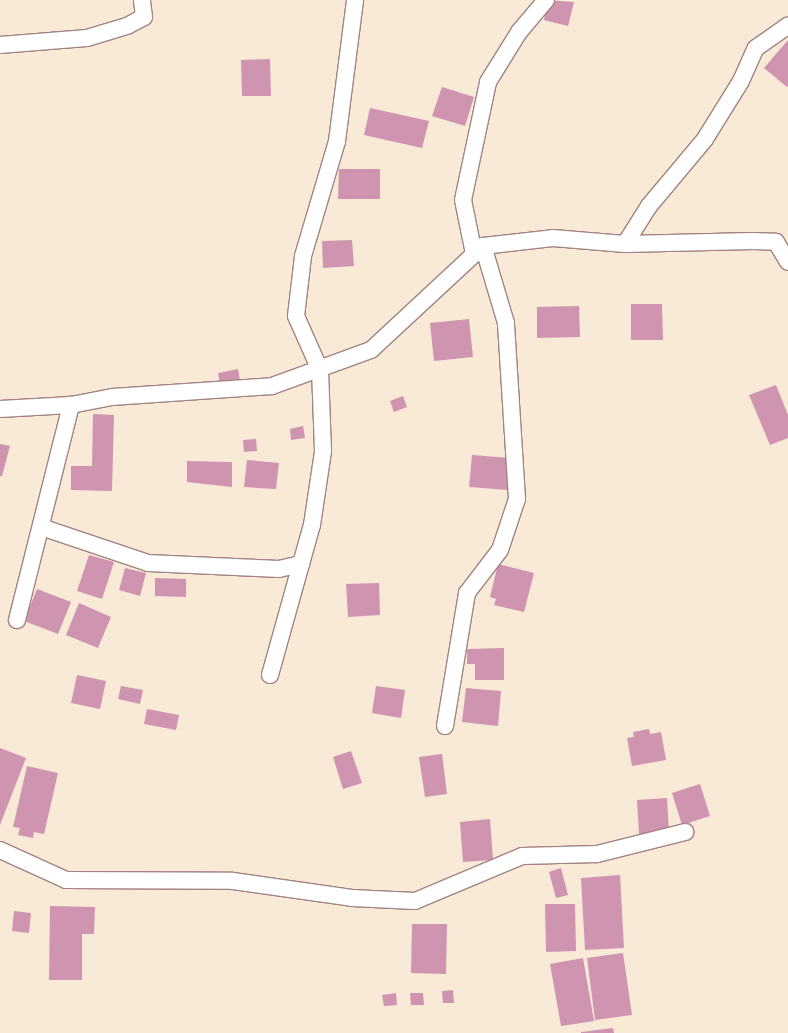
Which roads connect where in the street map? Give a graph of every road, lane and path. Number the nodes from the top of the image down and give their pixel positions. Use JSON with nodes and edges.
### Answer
{"nodes":[{"id":1,"x":142,"y":0,"type":"edge"},
{"id":2,"x":355,"y":0,"type":"edge"},
{"id":3,"x":546,"y":0,"type":"edge"},
{"id":4,"x":788,"y":26,"type":"edge"},
{"id":5,"x":0,"y":45,"type":"edge"},
{"id":6,"x":625,"y":244,"type":"junction"},
{"id":7,"x":478,"y":250,"type":"junction"},
{"id":8,"x":788,"y":262,"type":"edge"},
{"id":9,"x":320,"y":370,"type":"junction"},
{"id":10,"x":71,"y":405,"type":"junction"},
{"id":11,"x":0,"y":409,"type":"edge"},
{"id":12,"x":41,"y":527,"type":"junction"},
{"id":13,"x":301,"y":564,"type":"junction"},
{"id":14,"x":18,"y":620,"type":"dead end"},
{"id":15,"x":270,"y":676,"type":"dead end"},
{"id":16,"x":445,"y":726,"type":"dead end"},
{"id":17,"x":685,"y":832,"type":"dead end"},
{"id":18,"x":0,"y":850,"type":"edge"}],
"edges":[{"from":1,"to":5,"type":"street"},
{"from":2,"to":9,"type":"street"},
{"from":3,"to":7,"type":"street"},
{"from":4,"to":6,"type":"street"},
{"from":6,"to":7,"type":"street"},
{"from":6,"to":8,"type":"street"},
{"from":7,"to":9,"type":"street"},
{"from":7,"to":16,"type":"street"},
{"from":9,"to":10,"type":"street"},
{"from":9,"to":13,"type":"street"},
{"from":10,"to":11,"type":"street"},
{"from":10,"to":12,"type":"street"},
{"from":12,"to":13,"type":"street"},
{"from":12,"to":14,"type":"street"},
{"from":13,"to":15,"type":"street"},
{"from":17,"to":18,"type":"street"}]}
